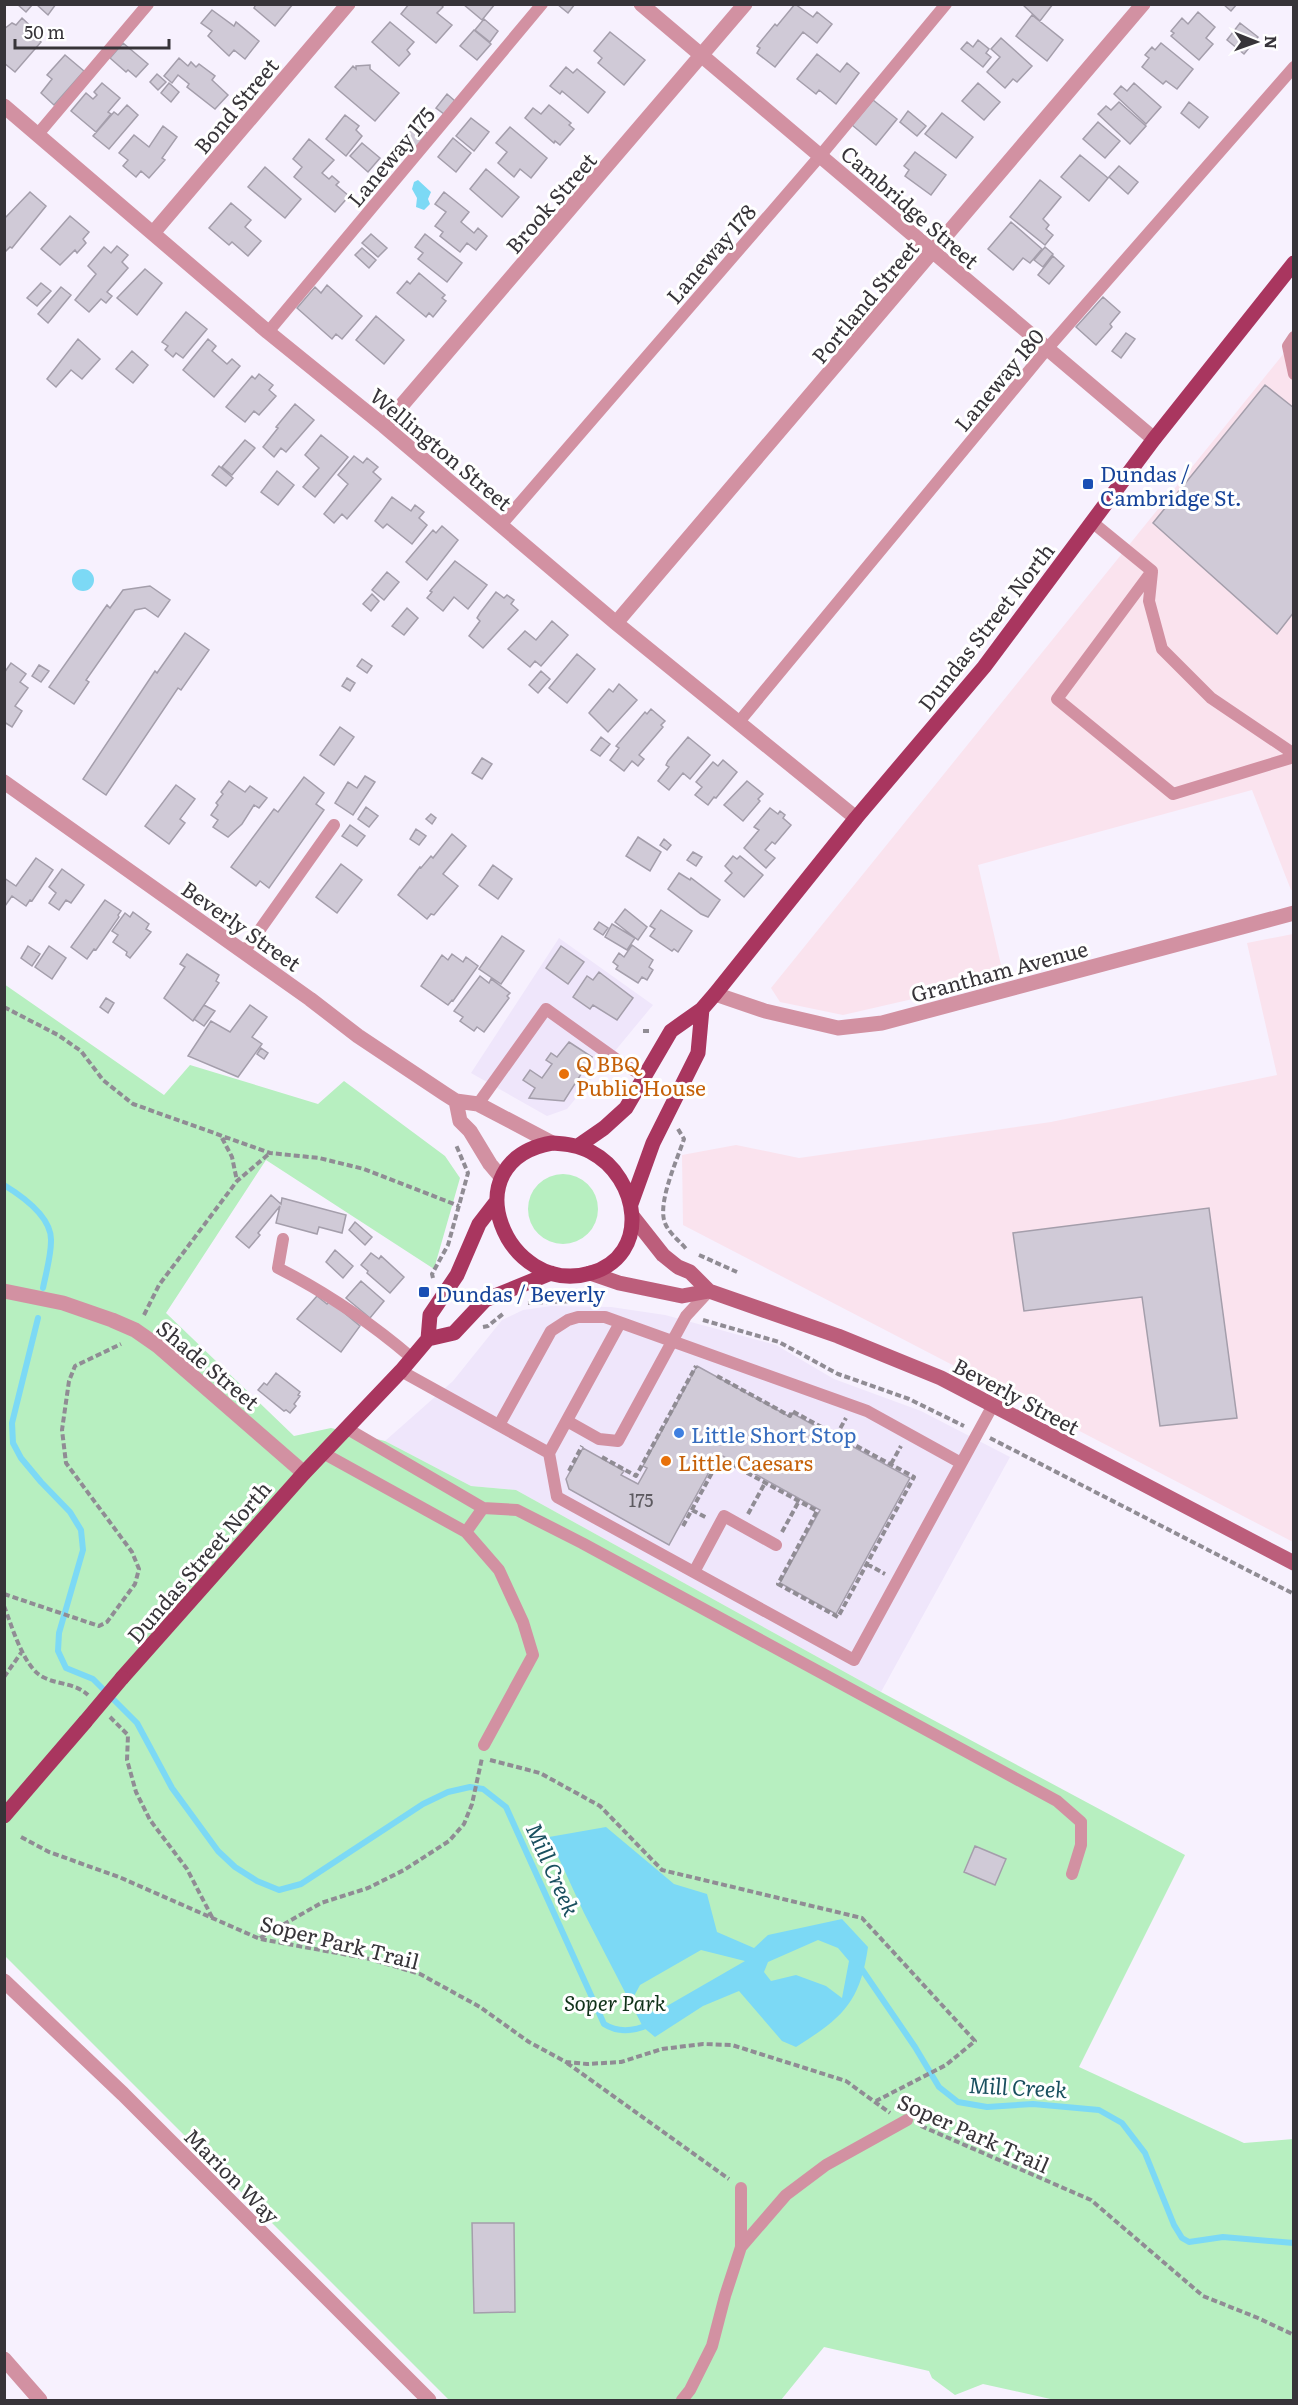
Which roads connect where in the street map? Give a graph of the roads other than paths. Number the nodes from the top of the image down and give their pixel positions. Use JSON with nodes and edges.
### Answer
{"nodes":[{"id":1,"x":148,"y":4,"type":"edge"},
{"id":2,"x":348,"y":4,"type":"edge"},
{"id":3,"x":542,"y":4,"type":"edge"},
{"id":4,"x":641,"y":4,"type":"edge"},
{"id":5,"x":745,"y":4,"type":"edge"},
{"id":6,"x":946,"y":4,"type":"edge"},
{"id":7,"x":1143,"y":4,"type":"edge"},
{"id":8,"x":700,"y":57,"type":"junction"},
{"id":9,"x":1293,"y":67,"type":"edge"},
{"id":10,"x":4,"y":106,"type":"edge"},
{"id":11,"x":38,"y":134,"type":"junction"},
{"id":12,"x":819,"y":156,"type":"junction"},
{"id":13,"x":153,"y":233,"type":"junction"},
{"id":14,"x":932,"y":253,"type":"junction"},
{"id":15,"x":1293,"y":263,"type":"edge"},
{"id":16,"x":268,"y":332,"type":"junction"},
{"id":17,"x":1293,"y":338,"type":"edge"},
{"id":18,"x":1047,"y":349,"type":"junction"},
{"id":19,"x":1293,"y":374,"type":"edge"},
{"id":20,"x":384,"y":426,"type":"junction"},
{"id":21,"x":1154,"y":439,"type":"junction"},
{"id":22,"x":1092,"y":522,"type":"junction"},
{"id":23,"x":501,"y":525,"type":"junction"},
{"id":24,"x":1152,"y":571,"type":"junction"},
{"id":25,"x":616,"y":623,"type":"junction"},
{"id":26,"x":738,"y":723,"type":"junction"},
{"id":27,"x":1293,"y":755,"type":"edge"},
{"id":28,"x":4,"y":782,"type":"edge"},
{"id":29,"x":856,"y":818,"type":"junction"},
{"id":30,"x":333,"y":825,"type":"dead end"},
{"id":31,"x":1293,"y":914,"type":"edge"},
{"id":32,"x":244,"y":952,"type":"junction"},
{"id":33,"x":715,"y":994,"type":"junction"},
{"id":34,"x":702,"y":1009,"type":"junction"},
{"id":35,"x":645,"y":1077,"type":"junction"},
{"id":36,"x":456,"y":1101,"type":"junction"},
{"id":37,"x":478,"y":1104,"type":"junction"},
{"id":38,"x":552,"y":1143,"type":"junction"},
{"id":39,"x":578,"y":1146,"type":"junction"},
{"id":40,"x":501,"y":1177,"type":"junction"},
{"id":41,"x":496,"y":1202,"type":"junction"},
{"id":42,"x":632,"y":1211,"type":"junction"},
{"id":43,"x":283,"y":1239,"type":"dead end"},
{"id":44,"x":551,"y":1273,"type":"junction"},
{"id":45,"x":590,"y":1273,"type":"junction"},
{"id":46,"x":4,"y":1291,"type":"edge"},
{"id":47,"x":709,"y":1291,"type":"junction"},
{"id":48,"x":620,"y":1323,"type":"junction"},
{"id":49,"x":428,"y":1339,"type":"junction"},
{"id":50,"x":672,"y":1341,"type":"junction"},
{"id":51,"x":412,"y":1358,"type":"junction"},
{"id":52,"x":401,"y":1371,"type":"junction"},
{"id":53,"x":993,"y":1406,"type":"junction"},
{"id":54,"x":567,"y":1421,"type":"junction"},
{"id":55,"x":500,"y":1425,"type":"junction"},
{"id":56,"x":346,"y":1428,"type":"junction"},
{"id":57,"x":323,"y":1453,"type":"junction"},
{"id":58,"x":549,"y":1453,"type":"junction"},
{"id":59,"x":962,"y":1463,"type":"junction"},
{"id":60,"x":304,"y":1473,"type":"junction"},
{"id":61,"x":483,"y":1508,"type":"junction"},
{"id":62,"x":466,"y":1532,"type":"junction"},
{"id":63,"x":776,"y":1545,"type":"road end"},
{"id":64,"x":1293,"y":1563,"type":"edge"},
{"id":65,"x":694,"y":1572,"type":"junction"},
{"id":66,"x":484,"y":1745,"type":"dead end"},
{"id":67,"x":4,"y":1816,"type":"edge"},
{"id":68,"x":1072,"y":1874,"type":"dead end"},
{"id":69,"x":4,"y":1981,"type":"edge"},
{"id":70,"x":907,"y":2120,"type":"road end"},
{"id":71,"x":741,"y":2188,"type":"road end"},
{"id":72,"x":741,"y":2247,"type":"junction"},
{"id":73,"x":4,"y":2359,"type":"edge"},
{"id":74,"x":40,"y":2400,"type":"edge"},
{"id":75,"x":429,"y":2400,"type":"edge"},
{"id":76,"x":682,"y":2400,"type":"edge"}],
"edges":[{"from":1,"to":11,"type":"lane"},
{"from":2,"to":13,"type":"street","name":"Bond Street"},
{"from":3,"to":16,"type":"lane","name":"Laneway 175"},
{"from":4,"to":8,"type":"street","name":"Cambridge Street"},
{"from":5,"to":8,"type":"street","name":"Brook Street"},
{"from":6,"to":12,"type":"lane","name":"Laneway 178"},
{"from":7,"to":14,"type":"street","name":"Portland Street"},
{"from":8,"to":12,"type":"street","name":"Cambridge Street"},
{"from":8,"to":20,"type":"street","name":"Brook Street"},
{"from":9,"to":18,"type":"lane","name":"Laneway 180"},
{"from":10,"to":11,"type":"street","name":"Wellington Street"},
{"from":11,"to":13,"type":"street","name":"Wellington Street"},
{"from":12,"to":14,"type":"street","name":"Cambridge Street"},
{"from":12,"to":23,"type":"lane","name":"Laneway 178"},
{"from":13,"to":16,"type":"street","name":"Wellington Street"},
{"from":14,"to":18,"type":"street","name":"Cambridge Street"},
{"from":14,"to":25,"type":"street","name":"Portland Street"},
{"from":15,"to":21,"type":"main road","name":"Dundas Street North"},
{"from":16,"to":20,"type":"street","name":"Wellington Street"},
{"from":17,"to":19,"type":"lane"},
{"from":18,"to":21,"type":"street","name":"Cambridge Street"},
{"from":18,"to":26,"type":"lane","name":"Laneway 180"},
{"from":20,"to":23,"type":"street","name":"Wellington Street"},
{"from":21,"to":22,"type":"main road","name":"Dundas Street North"},
{"from":22,"to":24,"type":"lane"},
{"from":22,"to":29,"type":"main road","name":"Dundas Street North"},
{"from":23,"to":25,"type":"street","name":"Wellington Street"},
{"from":24,"to":27,"type":"lane"},
{"from":24,"to":27,"type":"lane"},
{"from":25,"to":26,"type":"street","name":"Wellington Street"},
{"from":26,"to":29,"type":"street","name":"Wellington Street"},
{"from":28,"to":32,"type":"street","name":"Beverly Street"},
{"from":29,"to":33,"type":"main road","name":"Dundas Street North"},
{"from":30,"to":32,"type":"lane"},
{"from":31,"to":33,"type":"street","name":"Grantham Avenue"},
{"from":32,"to":36,"type":"street","name":"Beverly Street"},
{"from":33,"to":34,"type":"main road","name":"Dundas Street North"},
{"from":34,"to":35,"type":"main road","name":"Dundas Street North"},
{"from":34,"to":42,"type":"main road"},
{"from":35,"to":37,"type":"lane"},
{"from":35,"to":39,"type":"main road","name":"Dundas Street North"},
{"from":36,"to":37,"type":"street","name":"Beverly Street"},
{"from":36,"to":40,"type":"street"},
{"from":37,"to":38,"type":"street","name":"Beverly Street"},
{"from":38,"to":39,"type":"main road"},
{"from":38,"to":40,"type":"main road"},
{"from":39,"to":42,"type":"main road"},
{"from":40,"to":41,"type":"main road"},
{"from":41,"to":44,"type":"main road"},
{"from":41,"to":49,"type":"main road","name":"Dundas Street North"},
{"from":42,"to":45,"type":"main road"},
{"from":42,"to":47,"type":"main road","name":"Beverly Street"},
{"from":43,"to":51,"type":"lane"},
{"from":44,"to":45,"type":"main road"},
{"from":44,"to":49,"type":"main road"},
{"from":45,"to":47,"type":"main road","name":"Beverly Street"},
{"from":46,"to":60,"type":"street","name":"Shade Street"},
{"from":47,"to":50,"type":"lane"},
{"from":47,"to":53,"type":"main road","name":"Beverly Street"},
{"from":48,"to":50,"type":"lane"},
{"from":48,"to":54,"type":"lane"},
{"from":48,"to":55,"type":"lane"},
{"from":49,"to":51,"type":"main road","name":"Dundas Street North"},
{"from":50,"to":54,"type":"lane"},
{"from":50,"to":59,"type":"lane"},
{"from":51,"to":52,"type":"main road","name":"Dundas Street North"},
{"from":52,"to":55,"type":"lane"},
{"from":52,"to":56,"type":"main road","name":"Dundas Street North"},
{"from":53,"to":59,"type":"lane"},
{"from":53,"to":64,"type":"main road","name":"Beverly Street"},
{"from":54,"to":58,"type":"lane"},
{"from":55,"to":58,"type":"lane"},
{"from":56,"to":57,"type":"main road","name":"Dundas Street North"},
{"from":56,"to":61,"type":"lane"},
{"from":57,"to":60,"type":"main road","name":"Dundas Street North"},
{"from":57,"to":62,"type":"lane"},
{"from":58,"to":65,"type":"lane"},
{"from":59,"to":65,"type":"lane"},
{"from":60,"to":67,"type":"main road","name":"Dundas Street North","bridge":true},
{"from":61,"to":62,"type":"lane"},
{"from":61,"to":68,"type":"lane"},
{"from":62,"to":66,"type":"lane"},
{"from":63,"to":65,"type":"lane"},
{"from":69,"to":75,"type":"street","name":"Marion Way"},
{"from":70,"to":72,"type":"lane"},
{"from":71,"to":72,"type":"lane"},
{"from":72,"to":76,"type":"lane"},
{"from":73,"to":74,"type":"street"}]}
